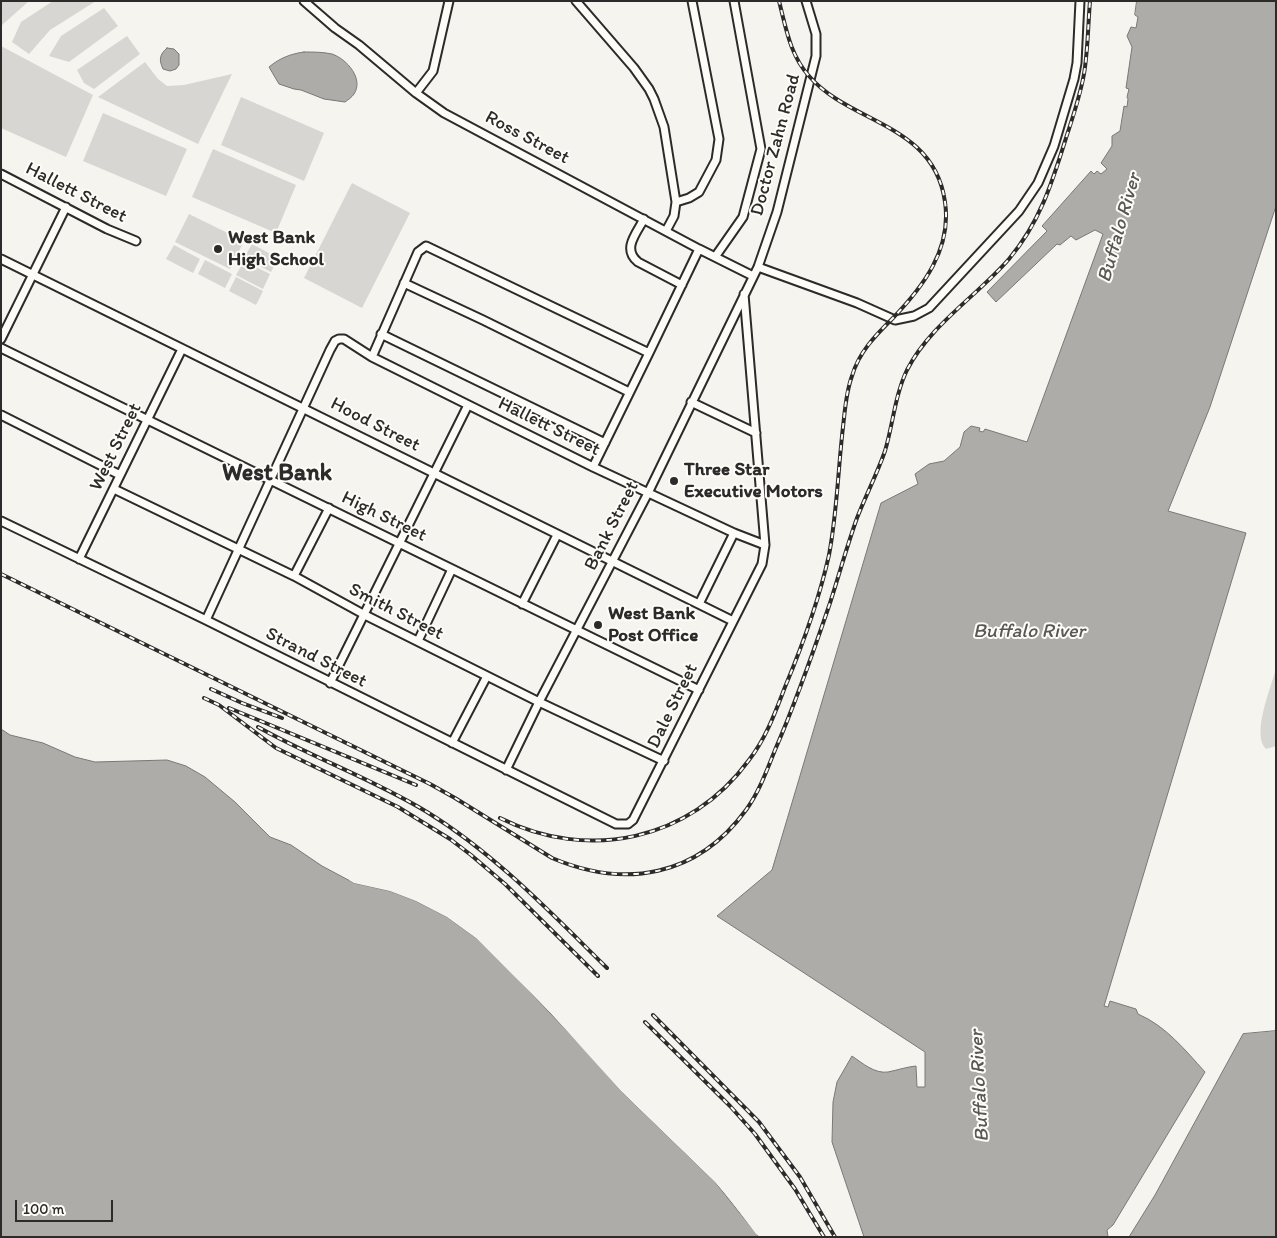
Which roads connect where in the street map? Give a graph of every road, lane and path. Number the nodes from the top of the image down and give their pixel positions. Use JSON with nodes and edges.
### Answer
{"nodes":[{"id":1,"x":304,"y":1,"type":"edge"},
{"id":2,"x":449,"y":1,"type":"edge"},
{"id":3,"x":692,"y":1,"type":"edge"},
{"id":4,"x":734,"y":1,"type":"edge"},
{"id":5,"x":806,"y":1,"type":"edge"},
{"id":6,"x":1080,"y":1,"type":"edge"},
{"id":7,"x":580,"y":3,"type":"edge"},
{"id":8,"x":416,"y":93,"type":"junction"},
{"id":9,"x":1,"y":174,"type":"edge"},
{"id":10,"x":676,"y":202,"type":"junction"},
{"id":11,"x":66,"y":207,"type":"junction"},
{"id":12,"x":644,"y":219,"type":"junction"},
{"id":13,"x":666,"y":231,"type":"junction"},
{"id":14,"x":136,"y":241,"type":"dead end"},
{"id":15,"x":699,"y":249,"type":"junction"},
{"id":16,"x":715,"y":257,"type":"junction"},
{"id":17,"x":1,"y":259,"type":"edge"},
{"id":18,"x":758,"y":267,"type":"junction"},
{"id":19,"x":33,"y":274,"type":"junction"},
{"id":20,"x":753,"y":276,"type":"junction"},
{"id":21,"x":404,"y":283,"type":"junction"},
{"id":22,"x":682,"y":285,"type":"junction"},
{"id":23,"x":744,"y":294,"type":"junction"},
{"id":24,"x":381,"y":334,"type":"junction"},
{"id":25,"x":1,"y":339,"type":"edge"},
{"id":26,"x":1,"y":348,"type":"edge"},
{"id":27,"x":182,"y":350,"type":"junction"},
{"id":28,"x":649,"y":353,"type":"junction"},
{"id":29,"x":372,"y":357,"type":"junction"},
{"id":30,"x":629,"y":392,"type":"junction"},
{"id":31,"x":692,"y":402,"type":"junction"},
{"id":32,"x":468,"y":405,"type":"junction"},
{"id":33,"x":305,"y":408,"type":"junction"},
{"id":34,"x":1,"y":415,"type":"edge"},
{"id":35,"x":148,"y":420,"type":"junction"},
{"id":36,"x":756,"y":433,"type":"junction"},
{"id":37,"x":605,"y":443,"type":"junction"},
{"id":38,"x":592,"y":467,"type":"junction"},
{"id":39,"x":435,"y":474,"type":"junction"},
{"id":40,"x":120,"y":475,"type":"junction"},
{"id":41,"x":270,"y":480,"type":"junction"},
{"id":42,"x":114,"y":489,"type":"junction"},
{"id":43,"x":648,"y":493,"type":"junction"},
{"id":44,"x":328,"y":508,"type":"junction"},
{"id":45,"x":1,"y":521,"type":"edge"},
{"id":46,"x":734,"y":533,"type":"junction"},
{"id":47,"x":557,"y":535,"type":"junction"},
{"id":48,"x":400,"y":543,"type":"junction"},
{"id":49,"x":765,"y":545,"type":"junction"},
{"id":50,"x":238,"y":550,"type":"junction"},
{"id":51,"x":79,"y":559,"type":"junction"},
{"id":52,"x":613,"y":560,"type":"junction"},
{"id":53,"x":452,"y":569,"type":"junction"},
{"id":54,"x":294,"y":576,"type":"junction"},
{"id":55,"x":522,"y":604,"type":"junction"},
{"id":56,"x":699,"y":604,"type":"junction"},
{"id":57,"x":365,"y":615,"type":"junction"},
{"id":58,"x":206,"y":620,"type":"junction"},
{"id":59,"x":733,"y":621,"type":"junction"},
{"id":60,"x":576,"y":630,"type":"junction"},
{"id":61,"x":418,"y":641,"type":"junction"},
{"id":62,"x":487,"y":676,"type":"junction"},
{"id":63,"x":330,"y":683,"type":"junction"},
{"id":64,"x":698,"y":690,"type":"junction"},
{"id":65,"x":539,"y":702,"type":"junction"},
{"id":66,"x":452,"y":743,"type":"junction"},
{"id":67,"x":664,"y":761,"type":"junction"},
{"id":68,"x":506,"y":770,"type":"junction"},
{"id":69,"x":616,"y":824,"type":"joint"}],
"edges":[{"from":1,"to":8,"type":"street","name":"Ross Street"},
{"from":2,"to":8,"type":"street"},
{"from":3,"to":10,"type":"street"},
{"from":4,"to":16,"type":"street"},
{"from":5,"to":18,"type":"street","name":"Doctor Zahn Road"},
{"from":6,"to":18,"type":"street"},
{"from":7,"to":10,"type":"street"},
{"from":8,"to":12,"type":"street","name":"Ross Street"},
{"from":9,"to":11,"type":"street","name":"Hallett Street"},
{"from":10,"to":13,"type":"street"},
{"from":11,"to":14,"type":"street","name":"Hallett Street"},
{"from":11,"to":19,"type":"street"},
{"from":12,"to":13,"type":"street","name":"Ross Street"},
{"from":12,"to":22,"type":"street"},
{"from":13,"to":15,"type":"street","name":"Ross Street"},
{"from":15,"to":16,"type":"street","name":"Ross Street"},
{"from":15,"to":22,"type":"street"},
{"from":16,"to":20,"type":"street","name":"Ross Street"},
{"from":17,"to":19,"type":"street","name":"Hood Street"},
{"from":18,"to":20,"type":"street","name":"Doctor Zahn Road"},
{"from":19,"to":25,"type":"street"},
{"from":19,"to":27,"type":"street","name":"Hood Street"},
{"from":20,"to":23,"type":"street","name":"Doctor Zahn Road"},
{"from":21,"to":24,"type":"street"},
{"from":21,"to":28,"type":"street"},
{"from":21,"to":30,"type":"street"},
{"from":22,"to":28,"type":"street"},
{"from":23,"to":31,"type":"street","name":"Bank Street"},
{"from":23,"to":36,"type":"street","name":"Dale Street"},
{"from":24,"to":29,"type":"street"},
{"from":24,"to":37,"type":"street"},
{"from":26,"to":35,"type":"street","name":"High Street"},
{"from":27,"to":33,"type":"street","name":"Hood Street"},
{"from":27,"to":35,"type":"street","name":"West Street"},
{"from":28,"to":30,"type":"street"},
{"from":29,"to":32,"type":"street","name":"Hallett Street"},
{"from":29,"to":33,"type":"street","name":"Hallett Street"},
{"from":30,"to":37,"type":"street"},
{"from":31,"to":36,"type":"street"},
{"from":31,"to":43,"type":"street","name":"Bank Street"},
{"from":32,"to":38,"type":"street","name":"Hallett Street"},
{"from":32,"to":39,"type":"street"},
{"from":33,"to":39,"type":"street","name":"Hood Street"},
{"from":33,"to":41,"type":"street"},
{"from":34,"to":40,"type":"street"},
{"from":35,"to":40,"type":"street","name":"West Street"},
{"from":35,"to":41,"type":"street","name":"High Street"},
{"from":36,"to":49,"type":"street","name":"Dale Street"},
{"from":37,"to":38,"type":"street"},
{"from":38,"to":43,"type":"street","name":"Hallett Street"},
{"from":39,"to":47,"type":"street","name":"Hood Street"},
{"from":39,"to":48,"type":"street"},
{"from":40,"to":42,"type":"street","name":"West Street"},
{"from":41,"to":44,"type":"street","name":"High Street"},
{"from":41,"to":50,"type":"street"},
{"from":42,"to":50,"type":"street","name":"Smith Street"},
{"from":42,"to":51,"type":"street","name":"West Street"},
{"from":43,"to":46,"type":"street","name":"Hallett Street"},
{"from":43,"to":52,"type":"street","name":"Bank Street"},
{"from":44,"to":48,"type":"street","name":"High Street"},
{"from":44,"to":54,"type":"street"},
{"from":45,"to":51,"type":"street","name":"Strand Street"},
{"from":46,"to":49,"type":"street","name":"Hallett Street"},
{"from":46,"to":56,"type":"street"},
{"from":47,"to":52,"type":"street","name":"Hood Street"},
{"from":47,"to":55,"type":"street"},
{"from":48,"to":53,"type":"street","name":"High Street"},
{"from":48,"to":57,"type":"street"},
{"from":49,"to":59,"type":"street","name":"Dale Street"},
{"from":50,"to":54,"type":"street","name":"Smith Street"},
{"from":50,"to":58,"type":"street"},
{"from":51,"to":58,"type":"street","name":"Strand Street"},
{"from":52,"to":56,"type":"street","name":"Hood Street"},
{"from":52,"to":60,"type":"street","name":"Bank Street"},
{"from":53,"to":55,"type":"street","name":"High Street"},
{"from":53,"to":61,"type":"street"},
{"from":54,"to":57,"type":"street","name":"Smith Street"},
{"from":55,"to":60,"type":"street","name":"High Street"},
{"from":56,"to":59,"type":"street","name":"Hood Street"},
{"from":57,"to":61,"type":"street","name":"Smith Street"},
{"from":57,"to":63,"type":"street"},
{"from":58,"to":63,"type":"street","name":"Strand Street"},
{"from":59,"to":64,"type":"street","name":"Dale Street"},
{"from":60,"to":64,"type":"street","name":"High Street"},
{"from":60,"to":65,"type":"street","name":"Bank Street"},
{"from":61,"to":62,"type":"street","name":"Smith Street"},
{"from":62,"to":65,"type":"street","name":"Smith Street"},
{"from":62,"to":66,"type":"street"},
{"from":63,"to":66,"type":"street","name":"Strand Street"},
{"from":64,"to":67,"type":"street","name":"Dale Street"},
{"from":65,"to":67,"type":"street","name":"Smith Street"},
{"from":65,"to":68,"type":"street","name":"Bank Street"},
{"from":66,"to":68,"type":"street","name":"Strand Street"},
{"from":67,"to":69,"type":"street","name":"Dale Street"},
{"from":68,"to":69,"type":"street","name":"Strand Street"}]}
